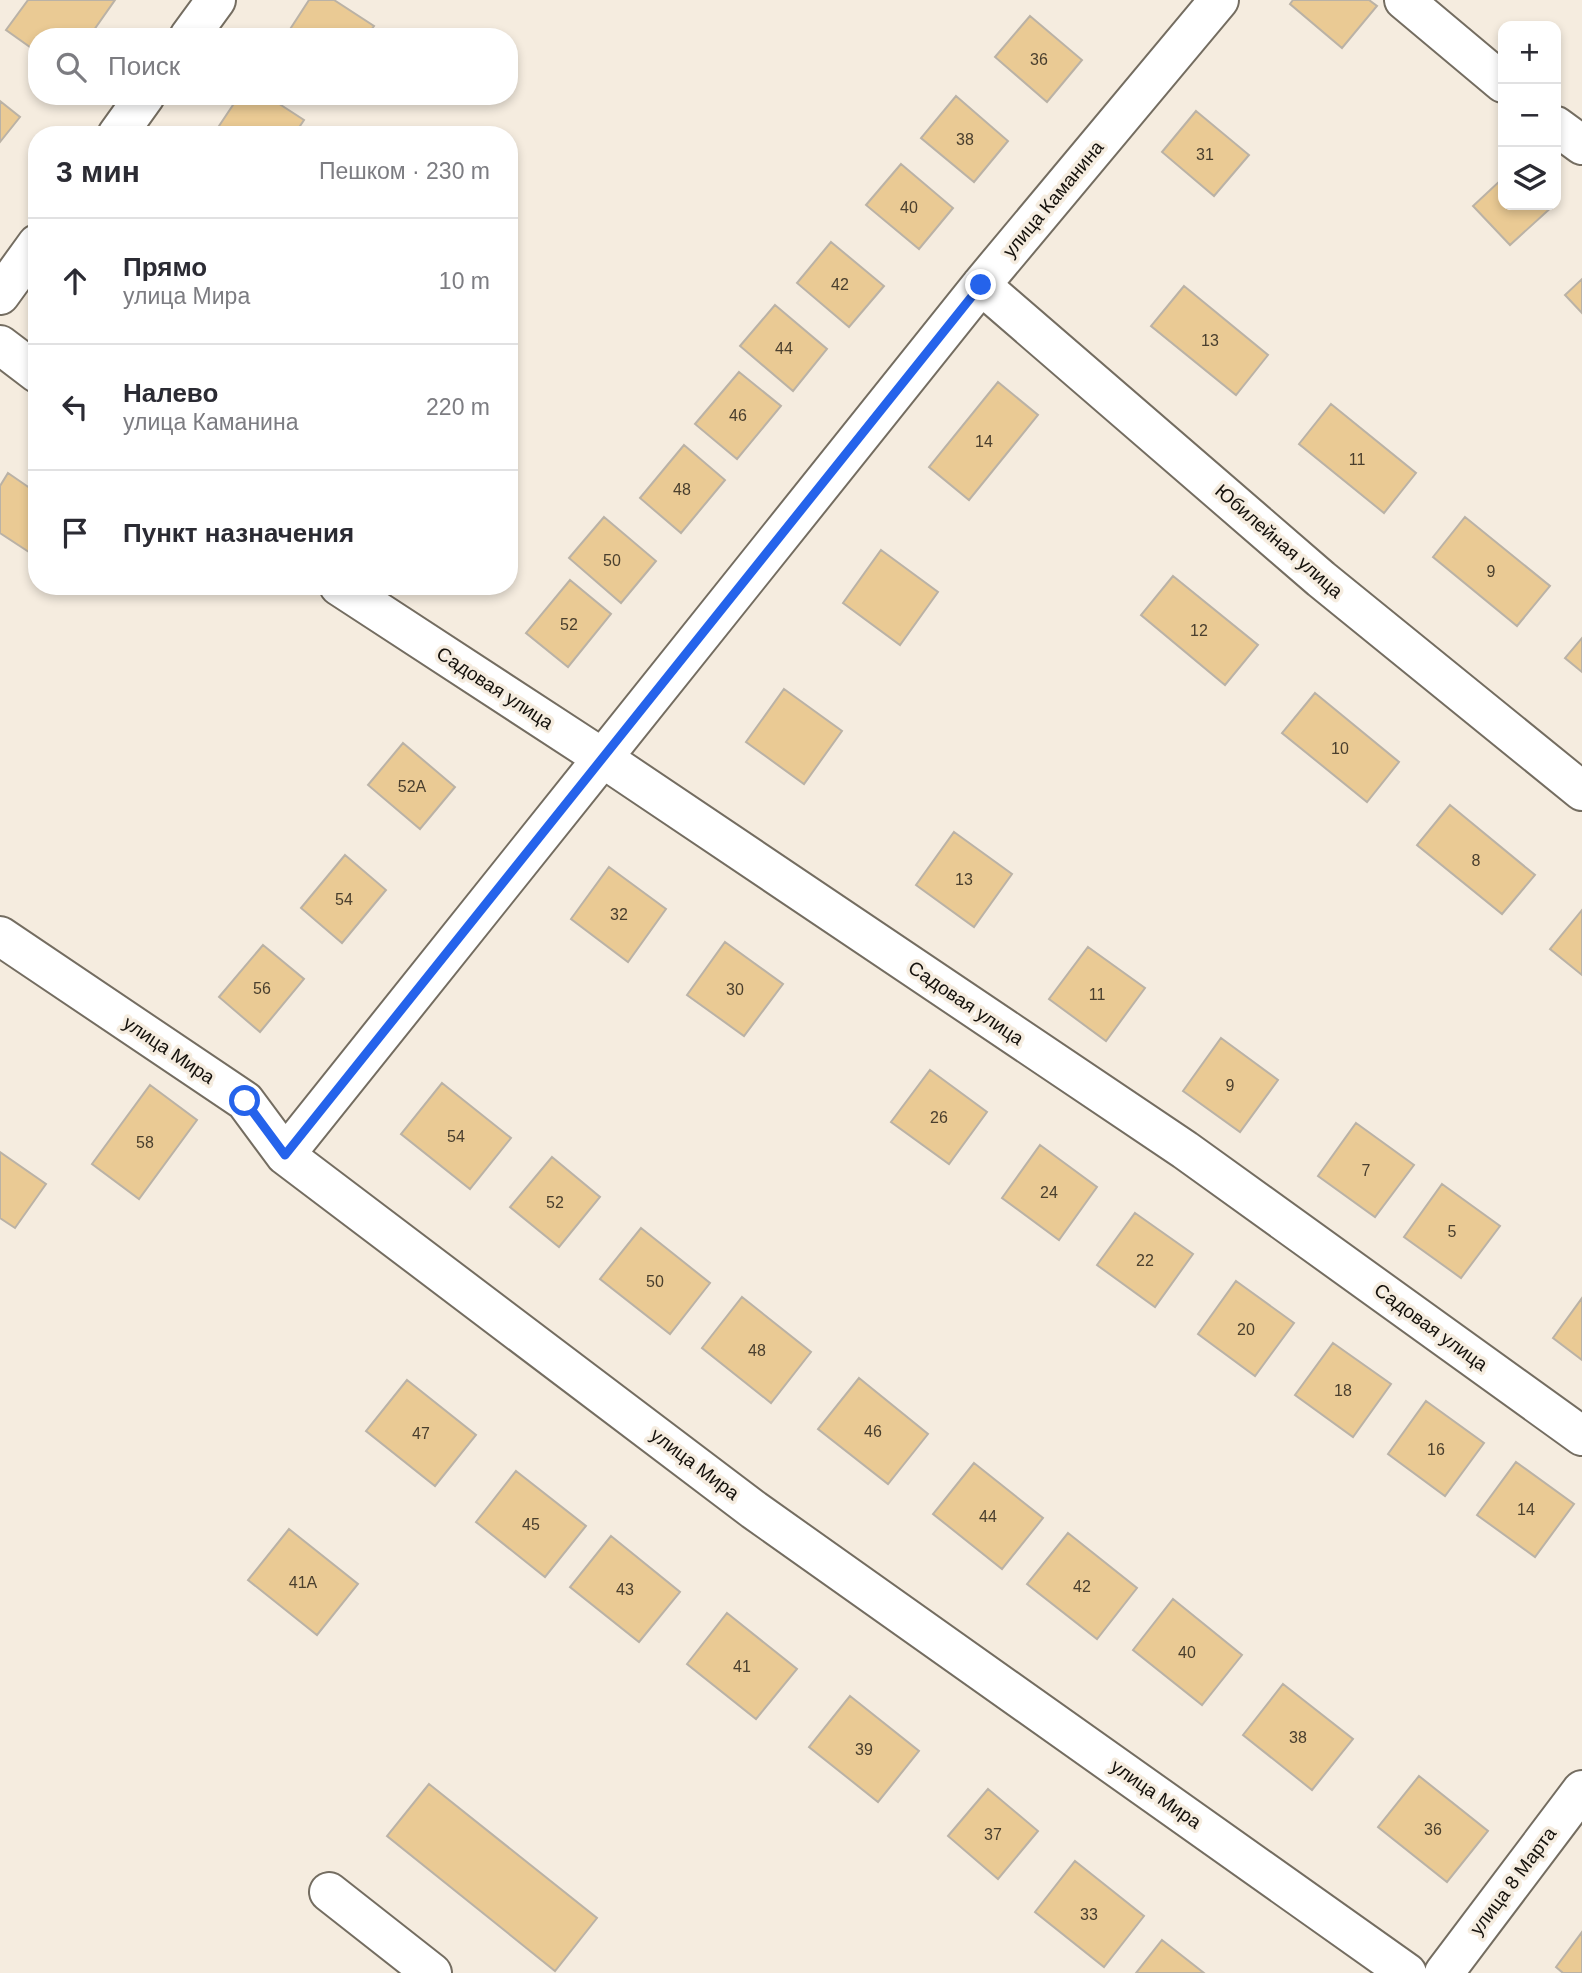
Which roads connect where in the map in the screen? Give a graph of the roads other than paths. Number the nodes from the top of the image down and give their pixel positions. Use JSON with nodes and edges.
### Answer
{"nodes":[{"id":1,"x":216,"y":0,"type":"edge"},
{"id":2,"x":1219,"y":0,"type":"edge"},
{"id":3,"x":1404,"y":0,"type":"edge"},
{"id":4,"x":196,"y":28,"type":"edge"},
{"id":5,"x":1498,"y":79,"type":"edge"},
{"id":6,"x":139,"y":105,"type":"edge"},
{"id":7,"x":123,"y":126,"type":"edge"},
{"id":8,"x":1561,"y":130,"type":"edge"},
{"id":9,"x":1582,"y":145,"type":"edge"},
{"id":10,"x":28,"y":256,"type":"edge"},
{"id":11,"x":981,"y":285,"type":"junction"},
{"id":12,"x":0,"y":295,"type":"edge"},
{"id":13,"x":0,"y":345,"type":"edge"},
{"id":14,"x":28,"y":366,"type":"edge"},
{"id":15,"x":353,"y":595,"type":"edge"},
{"id":16,"x":604,"y":759,"type":"junction"},
{"id":17,"x":1582,"y":791,"type":"edge"},
{"id":18,"x":0,"y":936,"type":"edge"},
{"id":19,"x":285,"y":1155,"type":"junction"},
{"id":20,"x":1582,"y":1436,"type":"edge"},
{"id":21,"x":1582,"y":1790,"type":"edge"},
{"id":22,"x":329,"y":1892,"type":"dead end"},
{"id":23,"x":432,"y":1973,"type":"edge"},
{"id":24,"x":1408,"y":1973,"type":"edge"},
{"id":25,"x":1444,"y":1973,"type":"edge"}],
"edges":[{"from":1,"to":4,"type":"street"},
{"from":2,"to":11,"type":"street","name":"улица Каманина"},
{"from":3,"to":5,"type":"street"},
{"from":6,"to":7,"type":"street"},
{"from":8,"to":9,"type":"street"},
{"from":10,"to":12,"type":"street"},
{"from":11,"to":16,"type":"street","name":"улица Каманина"},
{"from":11,"to":17,"type":"street","name":"Юбилейная улица"},
{"from":13,"to":14,"type":"street"},
{"from":15,"to":16,"type":"street","name":"Садовая улица"},
{"from":16,"to":19,"type":"street","name":"улица Каманина"},
{"from":16,"to":20,"type":"street","name":"Садовая улица"},
{"from":18,"to":19,"type":"street","name":"улица Мира"},
{"from":19,"to":24,"type":"street","name":"улица Мира"},
{"from":21,"to":25,"type":"street","name":"улица 8 Марта"},
{"from":22,"to":23,"type":"street"}]}
